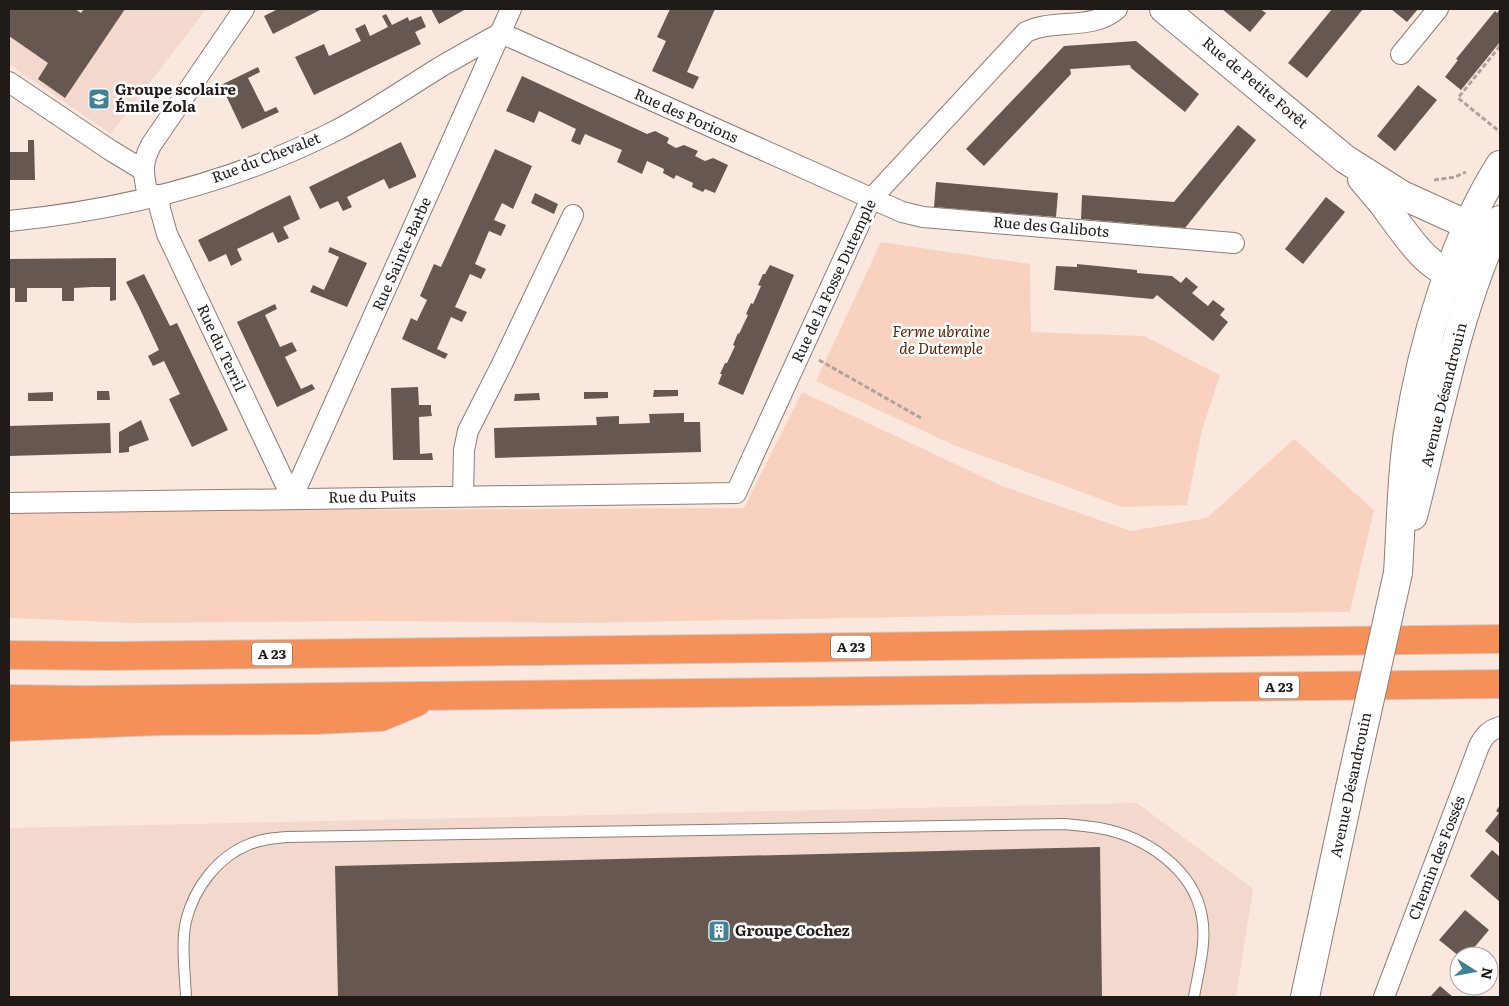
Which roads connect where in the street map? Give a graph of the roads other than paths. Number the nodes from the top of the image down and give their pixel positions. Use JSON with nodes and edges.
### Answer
{"nodes":[{"id":1,"x":244,"y":9,"type":"edge"},
{"id":2,"x":512,"y":9,"type":"edge"},
{"id":3,"x":1116,"y":9,"type":"edge"},
{"id":4,"x":1164,"y":9,"type":"edge"},
{"id":5,"x":1438,"y":9,"type":"edge"},
{"id":6,"x":501,"y":33,"type":"junction"},
{"id":7,"x":1401,"y":54,"type":"dead end"},
{"id":8,"x":9,"y":82,"type":"edge"},
{"id":9,"x":1345,"y":159,"type":"junction"},
{"id":10,"x":1500,"y":165,"type":"edge"},
{"id":11,"x":143,"y":170,"type":"junction"},
{"id":12,"x":153,"y":196,"type":"junction"},
{"id":13,"x":871,"y":199,"type":"junction"},
{"id":14,"x":573,"y":215,"type":"dead end"},
{"id":15,"x":9,"y":221,"type":"edge"},
{"id":16,"x":1468,"y":225,"type":"junction"},
{"id":17,"x":1495,"y":232,"type":"edge"},
{"id":18,"x":1234,"y":243,"type":"dead end"},
{"id":19,"x":1448,"y":274,"type":"junction"},
{"id":20,"x":1475,"y":280,"type":"junction"},
{"id":21,"x":736,"y":492,"type":"joint"},
{"id":22,"x":463,"y":496,"type":"junction"},
{"id":23,"x":292,"y":498,"type":"junction"},
{"id":24,"x":9,"y":503,"type":"edge"},
{"id":25,"x":1398,"y":573,"type":"junction"},
{"id":26,"x":1500,"y":639,"type":"edge"},
{"id":27,"x":9,"y":655,"type":"edge"},
{"id":28,"x":1500,"y":684,"type":"edge"},
{"id":29,"x":430,"y":696,"type":"junction"},
{"id":30,"x":9,"y":698,"type":"edge"},
{"id":31,"x":1500,"y":727,"type":"edge"},
{"id":32,"x":9,"y":728,"type":"edge"},
{"id":33,"x":186,"y":997,"type":"edge"},
{"id":34,"x":1194,"y":997,"type":"edge"},
{"id":35,"x":1305,"y":997,"type":"edge"},
{"id":36,"x":1384,"y":997,"type":"edge"}],
"edges":[{"from":1,"to":11,"type":"street"},
{"from":2,"to":6,"type":"street","name":"Rue Sainte-Barbe"},
{"from":3,"to":13,"type":"street","name":"Rue de la Fosse Dutemple"},
{"from":4,"to":9,"type":"main road","name":"Rue de Petite Forêt"},
{"from":5,"to":7,"type":"street"},
{"from":6,"to":12,"type":"street","name":"Rue du Chevalet"},
{"from":6,"to":13,"type":"street","name":"Rue des Porions"},
{"from":6,"to":23,"type":"street","name":"Rue Sainte-Barbe"},
{"from":8,"to":11,"type":"street"},
{"from":9,"to":16,"type":"main road","name":"Rue de Petite Forêt"},
{"from":9,"to":19,"type":"main road","name":"Rue de Petite Forêt"},
{"from":10,"to":16,"type":"main road","name":"Avenue Désandrouin"},
{"from":11,"to":12,"type":"street","name":"Rue du Terril"},
{"from":12,"to":15,"type":"street","name":"Rue du Chevalet"},
{"from":12,"to":23,"type":"street","name":"Rue du Terril"},
{"from":13,"to":18,"type":"street","name":"Rue des Galibots"},
{"from":13,"to":21,"type":"street","name":"Rue de la Fosse Dutemple"},
{"from":14,"to":22,"type":"street"},
{"from":16,"to":17,"type":"main road","name":"Rue de Petite Forêt"},
{"from":16,"to":19,"type":"main road","name":"Avenue Désandrouin"},
{"from":17,"to":20,"type":"main road","name":"Avenue Désandrouin"},
{"from":19,"to":20,"type":"main road","name":"Rue de Petite Forêt"},
{"from":19,"to":25,"type":"main road","name":"Avenue Désandrouin"},
{"from":20,"to":25,"type":"main road","name":"Avenue Désandrouin"},
{"from":21,"to":22,"type":"street","name":"Rue du Puits"},
{"from":22,"to":23,"type":"street","name":"Rue du Puits"},
{"from":23,"to":24,"type":"street","name":"Rue du Puits"},
{"from":25,"to":35,"type":"main road","name":"Avenue Désandrouin","bridge":true},
{"from":26,"to":27,"type":"highway","number":"A 23"},
{"from":28,"to":29,"type":"highway","number":"A 23"},
{"from":29,"to":30,"type":"highway","number":"A 23"},
{"from":29,"to":32,"type":"highway"},
{"from":31,"to":36,"type":"street","name":"Chemin des Fossés"},
{"from":33,"to":34,"type":"lane"}]}
